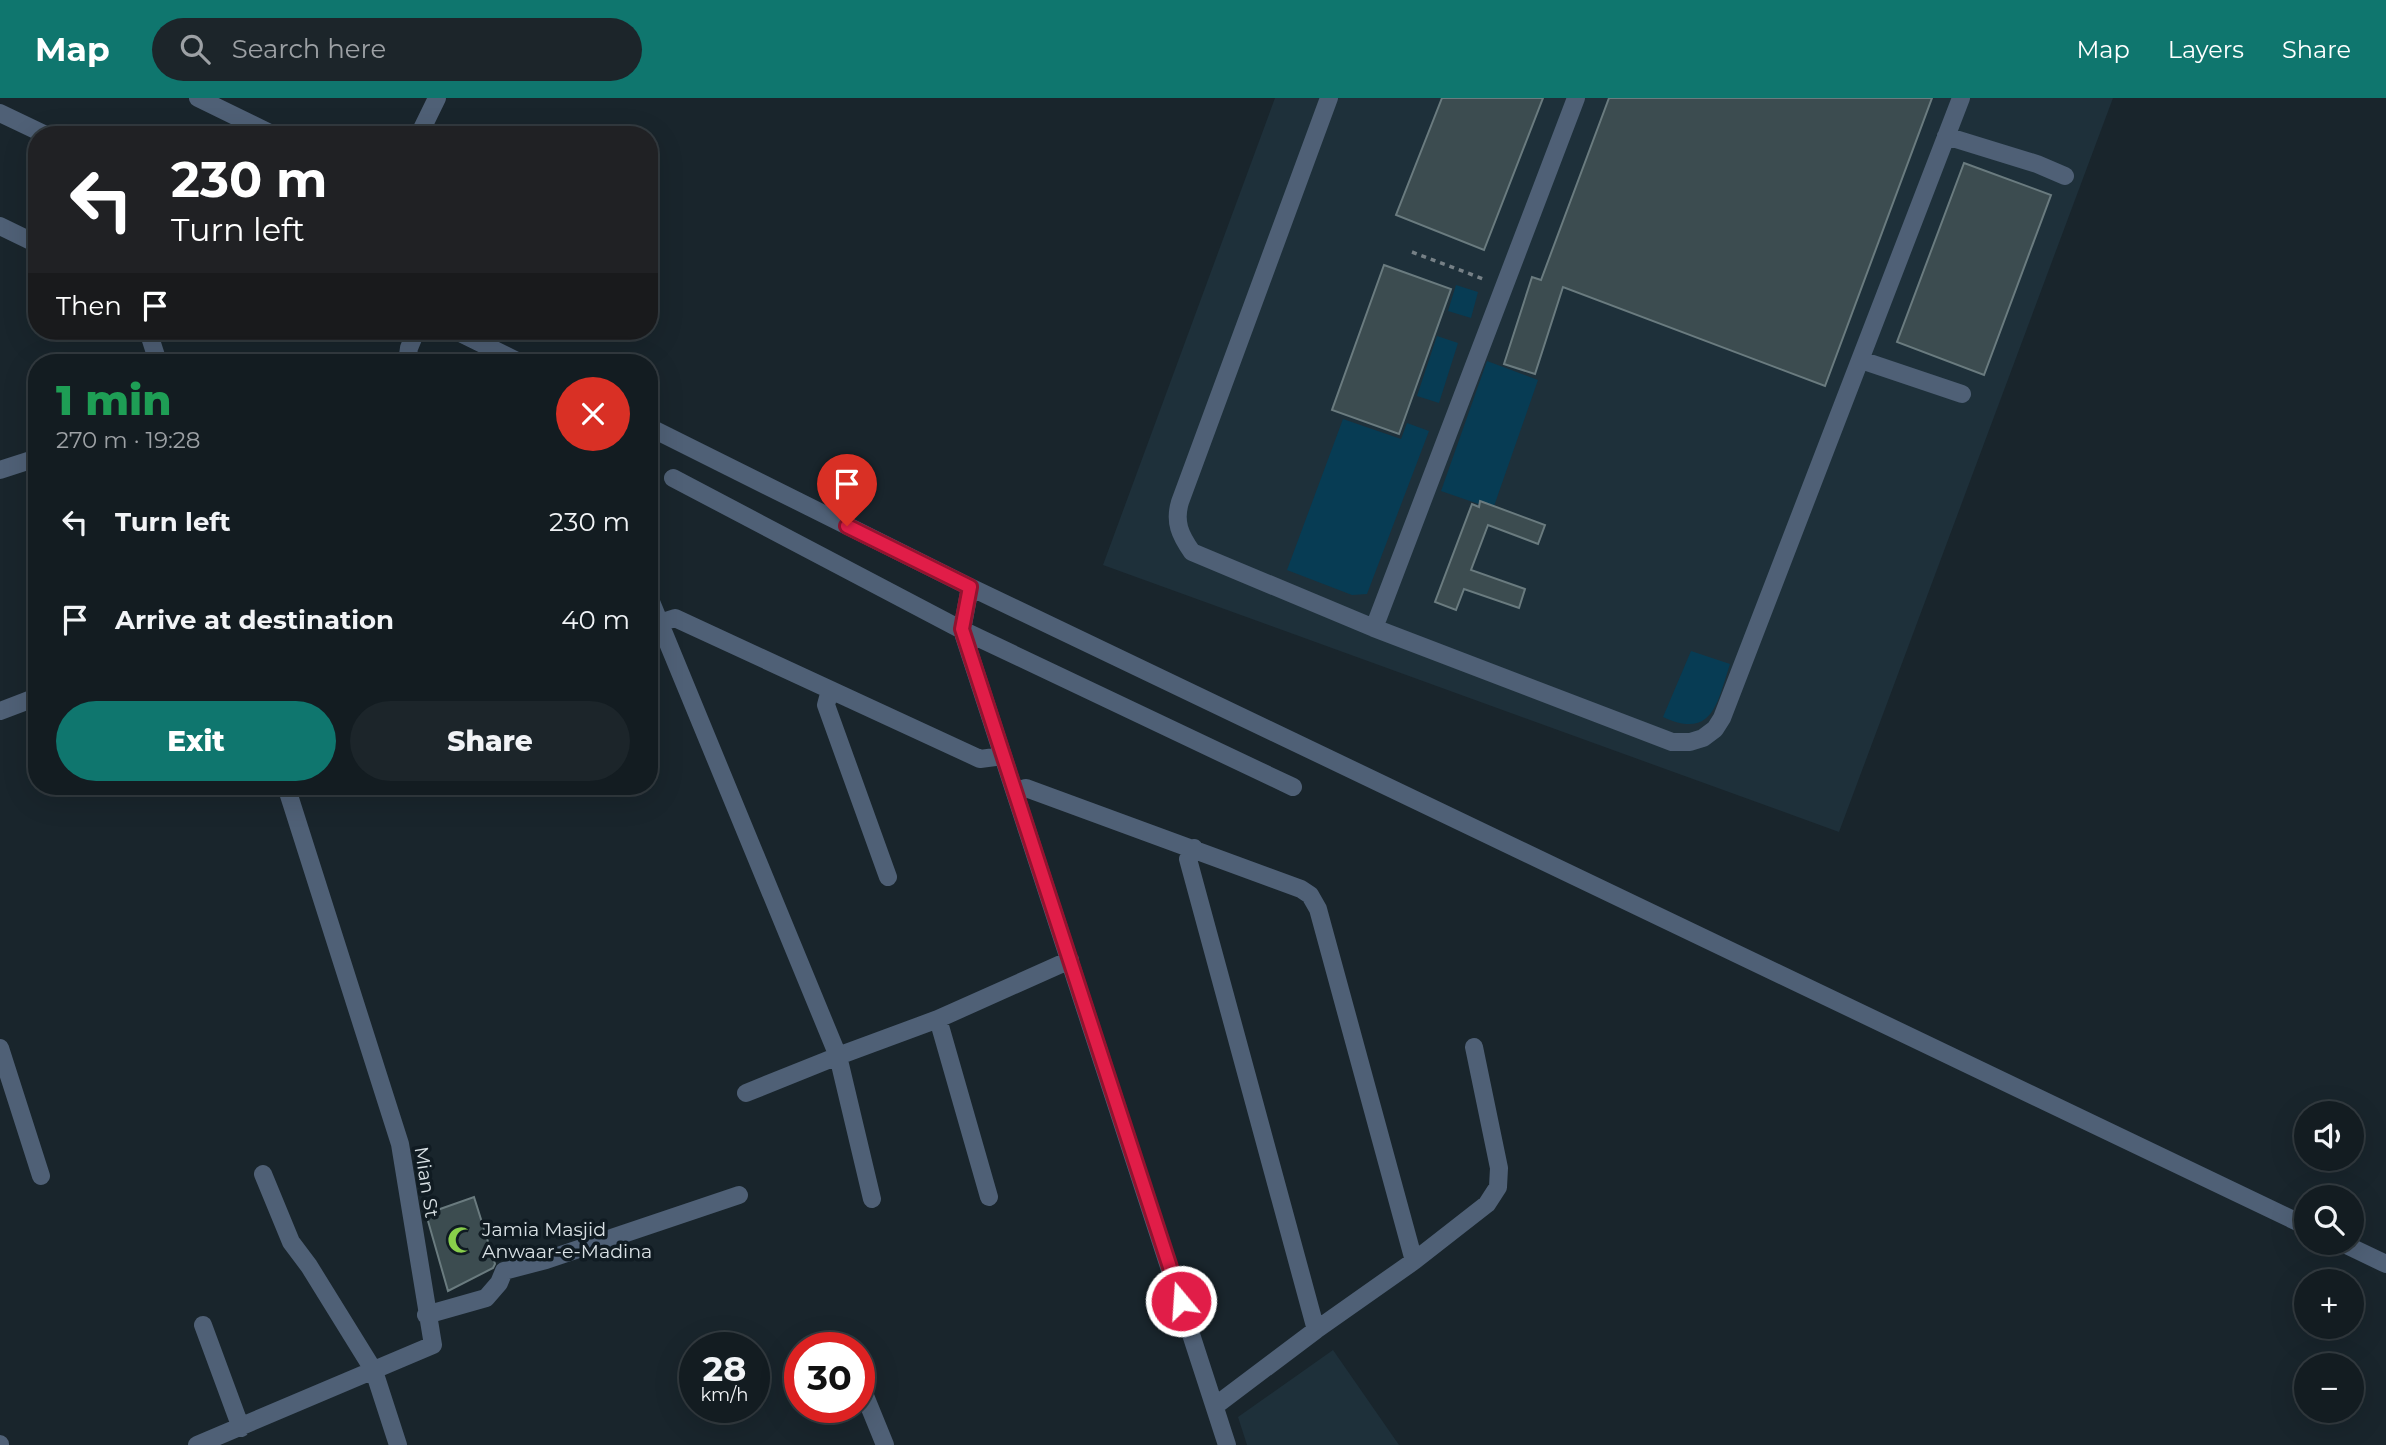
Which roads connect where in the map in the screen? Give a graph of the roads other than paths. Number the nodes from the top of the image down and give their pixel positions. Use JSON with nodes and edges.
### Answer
{"nodes":[{"id":1,"x":198,"y":98,"type":"edge"},
{"id":2,"x":437,"y":98,"type":"edge"},
{"id":3,"x":1329,"y":98,"type":"edge"},
{"id":4,"x":1576,"y":98,"type":"edge"},
{"id":5,"x":1961,"y":98,"type":"edge"},
{"id":6,"x":0,"y":113,"type":"edge"},
{"id":7,"x":28,"y":126,"type":"edge"},
{"id":8,"x":256,"y":126,"type":"edge"},
{"id":9,"x":423,"y":126,"type":"edge"},
{"id":10,"x":1946,"y":136,"type":"junction"},
{"id":11,"x":2065,"y":176,"type":"dead end"},
{"id":12,"x":0,"y":226,"type":"edge"},
{"id":13,"x":28,"y":240,"type":"edge"},
{"id":14,"x":474,"y":340,"type":"edge"},
{"id":15,"x":503,"y":354,"type":"edge"},
{"id":16,"x":1861,"y":360,"type":"junction"},
{"id":17,"x":1962,"y":394,"type":"dead end"},
{"id":18,"x":658,"y":431,"type":"edge"},
{"id":19,"x":28,"y":460,"type":"edge"},
{"id":20,"x":4,"y":465,"type":"edge"},
{"id":21,"x":673,"y":478,"type":"dead end"},
{"id":22,"x":970,"y":587,"type":"junction"},
{"id":23,"x":658,"y":624,"type":"edge"},
{"id":24,"x":1374,"y":628,"type":"junction"},
{"id":25,"x":962,"y":629,"type":"junction"},
{"id":26,"x":658,"y":634,"type":"edge"},
{"id":27,"x":830,"y":690,"type":"junction"},
{"id":28,"x":28,"y":700,"type":"edge"},
{"id":29,"x":0,"y":711,"type":"edge"},
{"id":30,"x":1003,"y":756,"type":"junction"},
{"id":31,"x":1293,"y":787,"type":"dead end"},
{"id":32,"x":1015,"y":790,"type":"junction"},
{"id":33,"x":289,"y":795,"type":"edge"},
{"id":34,"x":1194,"y":848,"type":"junction"},
{"id":35,"x":888,"y":877,"type":"dead end"},
{"id":36,"x":1070,"y":960,"type":"junction"},
{"id":37,"x":938,"y":1019,"type":"junction"},
{"id":38,"x":1474,"y":1047,"type":"dead end"},
{"id":39,"x":0,"y":1048,"type":"edge"},
{"id":40,"x":838,"y":1056,"type":"junction"},
{"id":41,"x":746,"y":1093,"type":"dead end"},
{"id":42,"x":263,"y":1174,"type":"dead end"},
{"id":43,"x":41,"y":1176,"type":"dead end"},
{"id":44,"x":739,"y":1195,"type":"dead end"},
{"id":45,"x":989,"y":1198,"type":"dead end"},
{"id":46,"x":872,"y":1199,"type":"dead end"},
{"id":47,"x":2294,"y":1220,"type":"edge"},
{"id":48,"x":2364,"y":1253,"type":"edge"},
{"id":49,"x":1414,"y":1261,"type":"junction"},
{"id":50,"x":2386,"y":1264,"type":"edge"},
{"id":51,"x":426,"y":1315,"type":"junction"},
{"id":52,"x":203,"y":1325,"type":"dead end"},
{"id":53,"x":1316,"y":1330,"type":"junction"},
{"id":54,"x":374,"y":1371,"type":"junction"},
{"id":55,"x":1215,"y":1406,"type":"junction"},
{"id":56,"x":875,"y":1420,"type":"edge"},
{"id":57,"x":241,"y":1428,"type":"junction"},
{"id":58,"x":197,"y":1445,"type":"edge"},
{"id":59,"x":398,"y":1445,"type":"edge"},
{"id":60,"x":885,"y":1445,"type":"edge"},
{"id":61,"x":1227,"y":1445,"type":"edge"}],
"edges":[{"from":1,"to":8,"type":"street"},
{"from":2,"to":9,"type":"street"},
{"from":3,"to":24,"type":"street"},
{"from":4,"to":24,"type":"street"},
{"from":5,"to":10,"type":"street"},
{"from":6,"to":7,"type":"street"},
{"from":10,"to":11,"type":"street"},
{"from":10,"to":16,"type":"street"},
{"from":12,"to":13,"type":"street"},
{"from":14,"to":15,"type":"street"},
{"from":16,"to":17,"type":"street"},
{"from":16,"to":24,"type":"street"},
{"from":18,"to":22,"type":"street"},
{"from":19,"to":20,"type":"street"},
{"from":21,"to":25,"type":"street"},
{"from":22,"to":25,"type":"street"},
{"from":22,"to":47,"type":"street"},
{"from":23,"to":27,"type":"street"},
{"from":25,"to":30,"type":"street"},
{"from":25,"to":31,"type":"street"},
{"from":26,"to":40,"type":"street"},
{"from":27,"to":30,"type":"street"},
{"from":27,"to":35,"type":"street"},
{"from":28,"to":29,"type":"street"},
{"from":30,"to":32,"type":"street"},
{"from":32,"to":34,"type":"street"},
{"from":32,"to":36,"type":"street"},
{"from":33,"to":51,"type":"street","name":"Mian St"},
{"from":34,"to":49,"type":"street"},
{"from":34,"to":53,"type":"street"},
{"from":36,"to":37,"type":"street"},
{"from":36,"to":55,"type":"street"},
{"from":37,"to":40,"type":"street"},
{"from":37,"to":45,"type":"street"},
{"from":38,"to":49,"type":"street"},
{"from":39,"to":43,"type":"street"},
{"from":40,"to":41,"type":"street"},
{"from":40,"to":46,"type":"street"},
{"from":42,"to":54,"type":"street"},
{"from":44,"to":51,"type":"street"},
{"from":48,"to":50,"type":"street"},
{"from":49,"to":53,"type":"street"},
{"from":51,"to":54,"type":"street","name":"Mian St"},
{"from":52,"to":57,"type":"street"},
{"from":53,"to":55,"type":"street"},
{"from":54,"to":57,"type":"street","name":"Mian St"},
{"from":54,"to":59,"type":"street"},
{"from":55,"to":61,"type":"street"},
{"from":56,"to":60,"type":"street"},
{"from":57,"to":58,"type":"street","name":"Mian St"}]}
